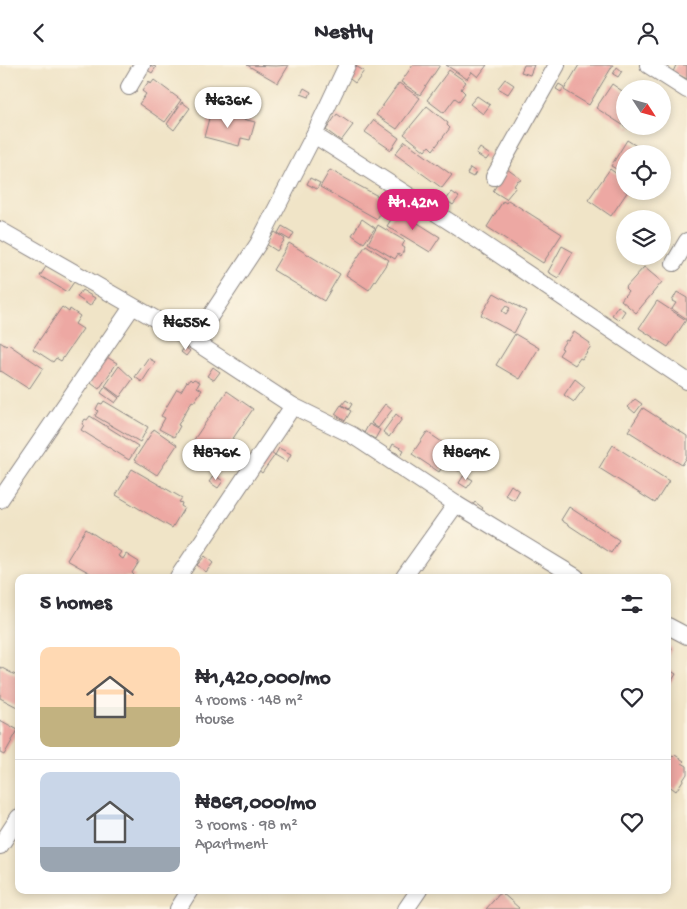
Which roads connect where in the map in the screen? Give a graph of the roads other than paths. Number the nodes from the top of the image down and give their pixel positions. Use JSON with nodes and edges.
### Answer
{"nodes":[{"id":1,"x":142,"y":65,"type":"edge"},
{"id":2,"x":347,"y":65,"type":"edge"},
{"id":3,"x":557,"y":65,"type":"edge"},
{"id":4,"x":648,"y":65,"type":"edge"},
{"id":5,"x":129,"y":87,"type":"dead end"},
{"id":6,"x":687,"y":90,"type":"edge"},
{"id":7,"x":314,"y":135,"type":"junction"},
{"id":8,"x":494,"y":177,"type":"dead end"},
{"id":9,"x":0,"y":230,"type":"edge"},
{"id":10,"x":687,"y":241,"type":"edge"},
{"id":11,"x":674,"y":263,"type":"dead end"},
{"id":12,"x":132,"y":307,"type":"junction"},
{"id":13,"x":194,"y":341,"type":"junction"},
{"id":14,"x":687,"y":381,"type":"edge"},
{"id":15,"x":293,"y":406,"type":"junction"},
{"id":16,"x":0,"y":500,"type":"edge"},
{"id":17,"x":456,"y":504,"type":"junction"},
{"id":18,"x":180,"y":574,"type":"edge"},
{"id":19,"x":406,"y":574,"type":"edge"},
{"id":20,"x":571,"y":574,"type":"edge"},
{"id":21,"x":671,"y":627,"type":"edge"},
{"id":22,"x":687,"y":635,"type":"edge"},
{"id":23,"x":15,"y":823,"type":"edge"},
{"id":24,"x":0,"y":846,"type":"edge"},
{"id":25,"x":187,"y":894,"type":"edge"},
{"id":26,"x":416,"y":894,"type":"edge"},
{"id":27,"x":178,"y":909,"type":"edge"},
{"id":28,"x":406,"y":909,"type":"edge"}],
"edges":[{"from":1,"to":5,"type":"street"},
{"from":2,"to":7,"type":"street"},
{"from":3,"to":8,"type":"street"},
{"from":4,"to":6,"type":"street"},
{"from":7,"to":13,"type":"street"},
{"from":7,"to":14,"type":"street"},
{"from":9,"to":12,"type":"street"},
{"from":10,"to":11,"type":"street"},
{"from":12,"to":13,"type":"street"},
{"from":12,"to":16,"type":"street"},
{"from":13,"to":15,"type":"street"},
{"from":15,"to":17,"type":"street"},
{"from":15,"to":18,"type":"street"},
{"from":17,"to":19,"type":"street"},
{"from":17,"to":20,"type":"street"},
{"from":21,"to":22,"type":"street"},
{"from":23,"to":24,"type":"street"},
{"from":25,"to":27,"type":"street"},
{"from":26,"to":28,"type":"street"}]}
